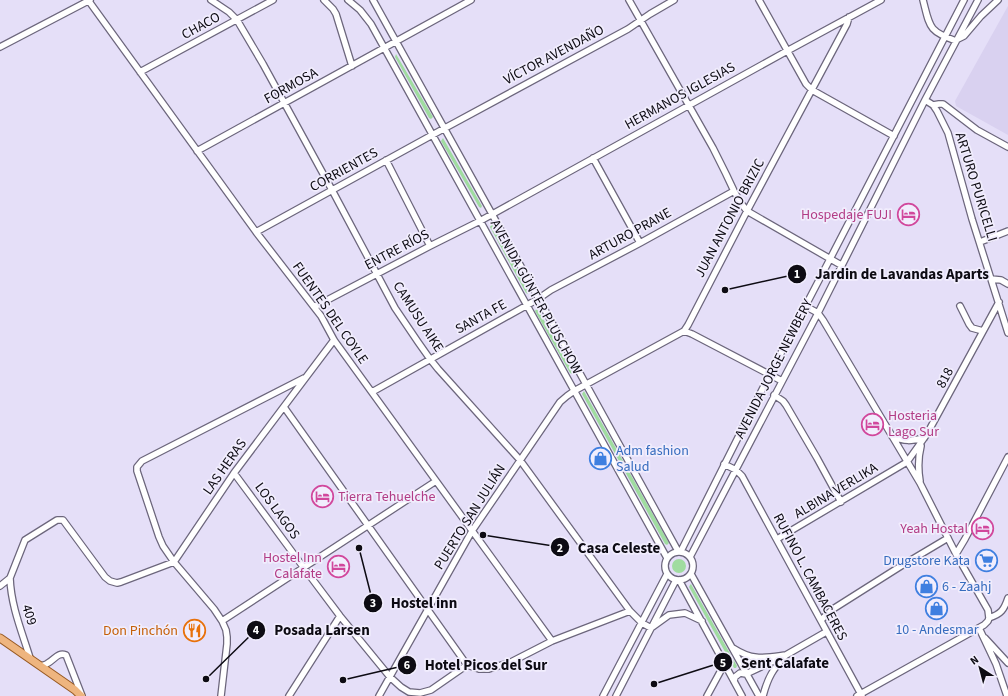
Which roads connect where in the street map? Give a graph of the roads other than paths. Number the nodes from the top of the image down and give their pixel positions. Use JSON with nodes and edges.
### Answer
{"nodes":[{"id":1,"x":89,"y":0,"type":"edge"},
{"id":2,"x":211,"y":0,"type":"edge"},
{"id":3,"x":273,"y":0,"type":"edge"},
{"id":4,"x":324,"y":0,"type":"edge"},
{"id":5,"x":348,"y":0,"type":"edge"},
{"id":6,"x":373,"y":0,"type":"edge"},
{"id":7,"x":472,"y":0,"type":"edge"},
{"id":8,"x":629,"y":0,"type":"edge"},
{"id":9,"x":674,"y":0,"type":"edge"},
{"id":10,"x":759,"y":0,"type":"edge"},
{"id":11,"x":881,"y":0,"type":"edge"},
{"id":12,"x":923,"y":0,"type":"edge"},
{"id":13,"x":964,"y":0,"type":"edge"},
{"id":14,"x":978,"y":0,"type":"edge"},
{"id":15,"x":998,"y":0,"type":"edge"},
{"id":16,"x":849,"y":17,"type":"junction"},
{"id":17,"x":237,"y":20,"type":"junction"},
{"id":18,"x":641,"y":20,"type":"junction"},
{"id":19,"x":945,"y":37,"type":"junction"},
{"id":20,"x":396,"y":41,"type":"junction"},
{"id":21,"x":956,"y":41,"type":"junction"},
{"id":22,"x":0,"y":47,"type":"edge"},
{"id":23,"x":384,"y":48,"type":"junction"},
{"id":24,"x":787,"y":51,"type":"junction"},
{"id":25,"x":352,"y":66,"type":"junction"},
{"id":26,"x":140,"y":72,"type":"junction"},
{"id":27,"x":812,"y":90,"type":"junction"},
{"id":28,"x":925,"y":100,"type":"junction"},
{"id":29,"x":284,"y":103,"type":"junction"},
{"id":30,"x":689,"y":105,"type":"junction"},
{"id":31,"x":933,"y":105,"type":"junction"},
{"id":32,"x":445,"y":128,"type":"junction"},
{"id":33,"x":432,"y":135,"type":"junction"},
{"id":34,"x":894,"y":136,"type":"junction"},
{"id":35,"x":1008,"y":148,"type":"edge"},
{"id":36,"x":198,"y":151,"type":"junction"},
{"id":37,"x":593,"y":158,"type":"junction"},
{"id":38,"x":386,"y":160,"type":"junction"},
{"id":39,"x":332,"y":190,"type":"junction"},
{"id":40,"x":734,"y":191,"type":"junction"},
{"id":41,"x":747,"y":211,"type":"junction"},
{"id":42,"x":492,"y":214,"type":"junction"},
{"id":43,"x":480,"y":221,"type":"junction"},
{"id":44,"x":256,"y":232,"type":"junction"},
{"id":45,"x":1008,"y":232,"type":"edge"},
{"id":46,"x":980,"y":242,"type":"junction"},
{"id":47,"x":640,"y":243,"type":"junction"},
{"id":48,"x":430,"y":246,"type":"junction"},
{"id":49,"x":830,"y":259,"type":"junction"},
{"id":50,"x":841,"y":265,"type":"junction"},
{"id":51,"x":377,"y":275,"type":"junction"},
{"id":52,"x":991,"y":280,"type":"junction"},
{"id":53,"x":1008,"y":284,"type":"edge"},
{"id":54,"x":538,"y":299,"type":"junction"},
{"id":55,"x":999,"y":302,"type":"junction"},
{"id":56,"x":526,"y":306,"type":"junction"},
{"id":57,"x":805,"y":306,"type":"junction"},
{"id":58,"x":960,"y":306,"type":"dead end"},
{"id":59,"x":314,"y":307,"type":"junction"},
{"id":60,"x":818,"y":312,"type":"junction"},
{"id":61,"x":684,"y":331,"type":"junction"},
{"id":62,"x":983,"y":331,"type":"junction"},
{"id":63,"x":1008,"y":333,"type":"edge"},
{"id":64,"x":334,"y":340,"type":"junction"},
{"id":65,"x":430,"y":360,"type":"junction"},
{"id":66,"x":770,"y":374,"type":"junction"},
{"id":67,"x":306,"y":376,"type":"junction"},
{"id":68,"x":782,"y":381,"type":"junction"},
{"id":69,"x":586,"y":385,"type":"junction"},
{"id":70,"x":574,"y":391,"type":"junction"},
{"id":71,"x":372,"y":392,"type":"junction"},
{"id":72,"x":774,"y":395,"type":"junction"},
{"id":73,"x":284,"y":407,"type":"junction"},
{"id":74,"x":892,"y":436,"type":"junction"},
{"id":75,"x":923,"y":440,"type":"junction"},
{"id":76,"x":1008,"y":457,"type":"edge"},
{"id":77,"x":520,"y":460,"type":"junction"},
{"id":78,"x":907,"y":462,"type":"junction"},
{"id":79,"x":724,"y":464,"type":"junction"},
{"id":80,"x":736,"y":470,"type":"junction"},
{"id":81,"x":234,"y":473,"type":"junction"},
{"id":82,"x":436,"y":481,"type":"junction"},
{"id":83,"x":920,"y":483,"type":"junction"},
{"id":84,"x":841,"y":502,"type":"junction"},
{"id":85,"x":368,"y":526,"type":"junction"},
{"id":86,"x":472,"y":531,"type":"junction"},
{"id":87,"x":948,"y":538,"type":"junction"},
{"id":88,"x":777,"y":539,"type":"junction"},
{"id":89,"x":679,"y":552,"type":"junction"},
{"id":90,"x":956,"y":554,"type":"junction"},
{"id":91,"x":690,"y":557,"type":"junction"},
{"id":92,"x":667,"y":558,"type":"junction"},
{"id":93,"x":174,"y":562,"type":"junction"},
{"id":94,"x":304,"y":568,"type":"junction"},
{"id":95,"x":667,"y":574,"type":"junction"},
{"id":96,"x":691,"y":574,"type":"junction"},
{"id":97,"x":10,"y":578,"type":"junction"},
{"id":98,"x":678,"y":580,"type":"junction"},
{"id":99,"x":0,"y":586,"type":"edge"},
{"id":100,"x":1008,"y":598,"type":"edge"},
{"id":101,"x":428,"y":610,"type":"junction"},
{"id":102,"x":630,"y":611,"type":"junction"},
{"id":103,"x":340,"y":616,"type":"junction"},
{"id":104,"x":990,"y":618,"type":"junction"},
{"id":105,"x":821,"y":620,"type":"junction"},
{"id":106,"x":222,"y":621,"type":"junction"},
{"id":107,"x":702,"y":621,"type":"junction"},
{"id":108,"x":642,"y":623,"type":"junction"},
{"id":109,"x":651,"y":628,"type":"junction"},
{"id":110,"x":979,"y":628,"type":"junction"},
{"id":111,"x":826,"y":632,"type":"junction"},
{"id":112,"x":982,"y":634,"type":"junction"},
{"id":113,"x":0,"y":638,"type":"edge"},
{"id":114,"x":552,"y":641,"type":"junction"},
{"id":115,"x":732,"y":648,"type":"junction"},
{"id":116,"x":786,"y":655,"type":"junction"},
{"id":117,"x":30,"y":658,"type":"junction"},
{"id":118,"x":725,"y":663,"type":"junction"},
{"id":119,"x":1008,"y":663,"type":"edge"},
{"id":120,"x":467,"y":665,"type":"junction"},
{"id":121,"x":41,"y":666,"type":"junction"},
{"id":122,"x":746,"y":674,"type":"junction"},
{"id":123,"x":390,"y":677,"type":"junction"},
{"id":124,"x":734,"y":680,"type":"junction"},
{"id":125,"x":757,"y":695,"type":"edge"},
{"id":126,"x":860,"y":695,"type":"edge"},
{"id":127,"x":82,"y":696,"type":"edge"},
{"id":128,"x":221,"y":696,"type":"edge"},
{"id":129,"x":289,"y":696,"type":"edge"},
{"id":130,"x":379,"y":696,"type":"edge"},
{"id":131,"x":603,"y":696,"type":"edge"},
{"id":132,"x":616,"y":696,"type":"edge"},
{"id":133,"x":707,"y":696,"type":"edge"},
{"id":134,"x":742,"y":696,"type":"edge"},
{"id":135,"x":763,"y":696,"type":"edge"},
{"id":136,"x":1007,"y":696,"type":"edge"}],
"edges":[{"from":1,"to":22,"type":"street"},
{"from":1,"to":26,"type":"street","name":"FUENTES DEL COYLE"},
{"from":2,"to":17,"type":"street","name":"CAMUSU AIKE"},
{"from":3,"to":17,"type":"street","name":"CHACO"},
{"from":4,"to":25,"type":"street"},
{"from":5,"to":23,"type":"street","name":"AVENIDA GÜNTER PLUSCHOW"},
{"from":6,"to":20,"type":"street","name":"AVENIDA GÜNTER PLUSCHOW"},
{"from":7,"to":20,"type":"street","name":"FORMOSA"},
{"from":8,"to":18,"type":"street"},
{"from":9,"to":18,"type":"street","name":"VÍCTOR AVENDAÑO"},
{"from":10,"to":24,"type":"street"},
{"from":11,"to":16,"type":"street","name":"HERMANOS IGLESIAS"},
{"from":12,"to":19,"type":"street"},
{"from":13,"to":19,"type":"street","name":"AVENIDA JORGE NEWBERY"},
{"from":14,"to":21,"type":"street","name":"AVENIDA JORGE NEWBERY"},
{"from":15,"to":21,"type":"street"},
{"from":16,"to":24,"type":"street","name":"HERMANOS IGLESIAS"},
{"from":16,"to":27,"type":"street","name":"JUAN ANTONIO BRIZIC"},
{"from":17,"to":26,"type":"street","name":"CHACO"},
{"from":17,"to":29,"type":"street","name":"CAMUSU AIKE"},
{"from":18,"to":30,"type":"street"},
{"from":18,"to":32,"type":"street","name":"VÍCTOR AVENDAÑO"},
{"from":19,"to":21,"type":"street"},
{"from":19,"to":34,"type":"street","name":"AVENIDA JORGE NEWBERY"},
{"from":20,"to":23,"type":"street","name":"FORMOSA"},
{"from":20,"to":32,"type":"street","name":"AVENIDA GÜNTER PLUSCHOW"},
{"from":21,"to":28,"type":"street","name":"AVENIDA JORGE NEWBERY"},
{"from":23,"to":25,"type":"street","name":"FORMOSA"},
{"from":23,"to":33,"type":"street","name":"AVENIDA GÜNTER PLUSCHOW"},
{"from":24,"to":27,"type":"street"},
{"from":24,"to":30,"type":"street","name":"HERMANOS IGLESIAS"},
{"from":25,"to":29,"type":"street","name":"FORMOSA"},
{"from":26,"to":36,"type":"street","name":"FUENTES DEL COYLE"},
{"from":27,"to":34,"type":"street"},
{"from":27,"to":41,"type":"street","name":"JUAN ANTONIO BRIZIC"},
{"from":28,"to":31,"type":"street","name":"ARTURO PURICELLI"},
{"from":28,"to":50,"type":"street","name":"AVENIDA JORGE NEWBERY"},
{"from":29,"to":36,"type":"street","name":"FORMOSA"},
{"from":29,"to":39,"type":"street","name":"CAMUSU AIKE"},
{"from":30,"to":37,"type":"street","name":"HERMANOS IGLESIAS"},
{"from":30,"to":40,"type":"street"},
{"from":31,"to":35,"type":"street"},
{"from":31,"to":46,"type":"street","name":"ARTURO PURICELLI"},
{"from":32,"to":33,"type":"street","name":"CORRIENTES"},
{"from":32,"to":42,"type":"street","name":"AVENIDA GÜNTER PLUSCHOW"},
{"from":33,"to":38,"type":"street","name":"CORRIENTES"},
{"from":33,"to":43,"type":"street","name":"AVENIDA GÜNTER PLUSCHOW"},
{"from":34,"to":49,"type":"street","name":"AVENIDA JORGE NEWBERY"},
{"from":36,"to":44,"type":"street","name":"FUENTES DEL COYLE"},
{"from":37,"to":42,"type":"street","name":"HERMANOS IGLESIAS"},
{"from":37,"to":47,"type":"street"},
{"from":38,"to":39,"type":"street","name":"CORRIENTES"},
{"from":38,"to":48,"type":"street"},
{"from":39,"to":44,"type":"street","name":"CORRIENTES"},
{"from":39,"to":51,"type":"street","name":"CAMUSU AIKE"},
{"from":40,"to":41,"type":"street"},
{"from":40,"to":47,"type":"street","name":"ARTURO PRANE"},
{"from":41,"to":49,"type":"street"},
{"from":41,"to":61,"type":"street","name":"JUAN ANTONIO BRIZIC"},
{"from":42,"to":43,"type":"street","name":"ENTRE RÍOS"},
{"from":42,"to":54,"type":"street","name":"AVENIDA GÜNTER PLUSCHOW"},
{"from":43,"to":48,"type":"street","name":"ENTRE RÍOS"},
{"from":43,"to":56,"type":"street","name":"AVENIDA GÜNTER PLUSCHOW"},
{"from":44,"to":59,"type":"street","name":"FUENTES DEL COYLE"},
{"from":45,"to":46,"type":"street"},
{"from":46,"to":52,"type":"street","name":"ARTURO PURICELLI"},
{"from":47,"to":54,"type":"street","name":"ARTURO PRANE"},
{"from":48,"to":51,"type":"street","name":"ENTRE RÍOS"},
{"from":49,"to":50,"type":"street"},
{"from":49,"to":57,"type":"street","name":"AVENIDA JORGE NEWBERY"},
{"from":50,"to":60,"type":"street","name":"AVENIDA JORGE NEWBERY"},
{"from":51,"to":59,"type":"street","name":"ENTRE RÍOS"},
{"from":51,"to":65,"type":"street","name":"CAMUSU AIKE"},
{"from":52,"to":53,"type":"street"},
{"from":52,"to":55,"type":"street","name":"ARTURO PURICELLI"},
{"from":54,"to":56,"type":"street","name":"SANTA FE"},
{"from":54,"to":69,"type":"street","name":"AVENIDA GÜNTER PLUSCHOW"},
{"from":55,"to":62,"type":"street","name":"818"},
{"from":55,"to":63,"type":"street","name":"ARTURO PURICELLI"},
{"from":56,"to":65,"type":"street","name":"SANTA FE"},
{"from":56,"to":70,"type":"street","name":"AVENIDA GÜNTER PLUSCHOW"},
{"from":57,"to":60,"type":"street"},
{"from":57,"to":66,"type":"street","name":"AVENIDA JORGE NEWBERY"},
{"from":58,"to":62,"type":"street"},
{"from":59,"to":64,"type":"street","name":"FUENTES DEL COYLE"},
{"from":60,"to":68,"type":"street","name":"AVENIDA JORGE NEWBERY"},
{"from":60,"to":74,"type":"street"},
{"from":61,"to":66,"type":"street"},
{"from":61,"to":69,"type":"street"},
{"from":62,"to":75,"type":"street","name":"818"},
{"from":64,"to":67,"type":"street","name":"LAS HERAS"},
{"from":64,"to":71,"type":"street","name":"FUENTES DEL COYLE"},
{"from":65,"to":71,"type":"street","name":"SANTA FE"},
{"from":65,"to":77,"type":"street","name":"CAMUSU AIKE"},
{"from":66,"to":68,"type":"street"},
{"from":66,"to":79,"type":"street","name":"AVENIDA JORGE NEWBERY"},
{"from":67,"to":73,"type":"street","name":"LAS HERAS"},
{"from":67,"to":93,"type":"street"},
{"from":68,"to":72,"type":"street","name":"AVENIDA JORGE NEWBERY"},
{"from":69,"to":70,"type":"street","name":"PUERTO SAN JULIÁN"},
{"from":69,"to":89,"type":"street","name":"AVENIDA GÜNTER PLUSCHOW"},
{"from":70,"to":77,"type":"street","name":"PUERTO SAN JULIÁN"},
{"from":70,"to":92,"type":"street","name":"AVENIDA GÜNTER PLUSCHOW"},
{"from":71,"to":82,"type":"street","name":"FUENTES DEL COYLE"},
{"from":72,"to":80,"type":"street","name":"AVENIDA JORGE NEWBERY"},
{"from":72,"to":84,"type":"street"},
{"from":73,"to":81,"type":"street","name":"LAS HERAS"},
{"from":73,"to":85,"type":"street"},
{"from":74,"to":75,"type":"street"},
{"from":74,"to":78,"type":"street"},
{"from":75,"to":78,"type":"street","name":"818"},
{"from":75,"to":83,"type":"street"},
{"from":76,"to":90,"type":"street"},
{"from":77,"to":86,"type":"street","name":"PUERTO SAN JULIÁN"},
{"from":77,"to":102,"type":"street","name":"CAMUSU AIKE"},
{"from":78,"to":83,"type":"street"},
{"from":78,"to":84,"type":"street","name":"ALBINA VERLIKA"},
{"from":79,"to":80,"type":"street"},
{"from":79,"to":89,"type":"street","name":"AVENIDA JORGE NEWBERY"},
{"from":80,"to":88,"type":"street","name":"RUFINO L. CAMBACERES"},
{"from":80,"to":91,"type":"street","name":"AVENIDA JORGE NEWBERY"},
{"from":81,"to":93,"type":"street","name":"LAS HERAS"},
{"from":81,"to":94,"type":"street","name":"LOS LAGOS"},
{"from":82,"to":85,"type":"street"},
{"from":82,"to":86,"type":"street","name":"FUENTES DEL COYLE"},
{"from":83,"to":87,"type":"street"},
{"from":84,"to":88,"type":"street","name":"ALBINA VERLIKA"},
{"from":85,"to":94,"type":"street"},
{"from":85,"to":101,"type":"street"},
{"from":86,"to":101,"type":"street","name":"PUERTO SAN JULIÁN"},
{"from":86,"to":114,"type":"street","name":"FUENTES DEL COYLE"},
{"from":87,"to":90,"type":"street"},
{"from":87,"to":105,"type":"street"},
{"from":88,"to":105,"type":"street","name":"RUFINO L. CAMBACERES"},
{"from":89,"to":91,"type":"street"},
{"from":89,"to":92,"type":"street"},
{"from":90,"to":104,"type":"street"},
{"from":91,"to":96,"type":"street"},
{"from":92,"to":95,"type":"street"},
{"from":93,"to":97,"type":"street"},
{"from":93,"to":106,"type":"street"},
{"from":94,"to":103,"type":"street","name":"LOS LAGOS"},
{"from":94,"to":106,"type":"street"},
{"from":95,"to":98,"type":"street"},
{"from":95,"to":108,"type":"street"},
{"from":96,"to":98,"type":"street"},
{"from":96,"to":115,"type":"street"},
{"from":97,"to":99,"type":"street"},
{"from":97,"to":117,"type":"street","name":"409"},
{"from":98,"to":107,"type":"street"},
{"from":98,"to":109,"type":"street"},
{"from":100,"to":104,"type":"street"},
{"from":101,"to":120,"type":"street"},
{"from":101,"to":123,"type":"street","name":"PUERTO SAN JULIÁN"},
{"from":102,"to":108,"type":"street","name":"CAMUSU AIKE"},
{"from":102,"to":114,"type":"street"},
{"from":103,"to":123,"type":"street","name":"LOS LAGOS"},
{"from":103,"to":129,"type":"street"},
{"from":104,"to":110,"type":"street"},
{"from":105,"to":111,"type":"street","name":"RUFINO L. CAMBACERES"},
{"from":106,"to":128,"type":"street"},
{"from":107,"to":109,"type":"street"},
{"from":107,"to":118,"type":"street"},
{"from":108,"to":109,"type":"street","name":"CAMUSU AIKE"},
{"from":108,"to":131,"type":"street"},
{"from":109,"to":132,"type":"street"},
{"from":110,"to":112,"type":"street"},
{"from":110,"to":126,"type":"street"},
{"from":111,"to":116,"type":"street"},
{"from":111,"to":126,"type":"street","name":"RUFINO L. CAMBACERES"},
{"from":112,"to":119,"type":"street"},
{"from":112,"to":136,"type":"street"},
{"from":113,"to":117,"type":"main road"},
{"from":114,"to":120,"type":"street"},
{"from":115,"to":116,"type":"street"},
{"from":115,"to":122,"type":"street"},
{"from":116,"to":122,"type":"street"},
{"from":116,"to":135,"type":"street"},
{"from":117,"to":121,"type":"main road"},
{"from":118,"to":124,"type":"street"},
{"from":118,"to":133,"type":"street"},
{"from":120,"to":123,"type":"street","name":"LOS LAGOS"},
{"from":121,"to":127,"type":"main road"},
{"from":121,"to":127,"type":"street"},
{"from":122,"to":124,"type":"street"},
{"from":122,"to":125,"type":"street"},
{"from":123,"to":130,"type":"street","name":"PUERTO SAN JULIÁN"},
{"from":124,"to":134,"type":"street"}]}
